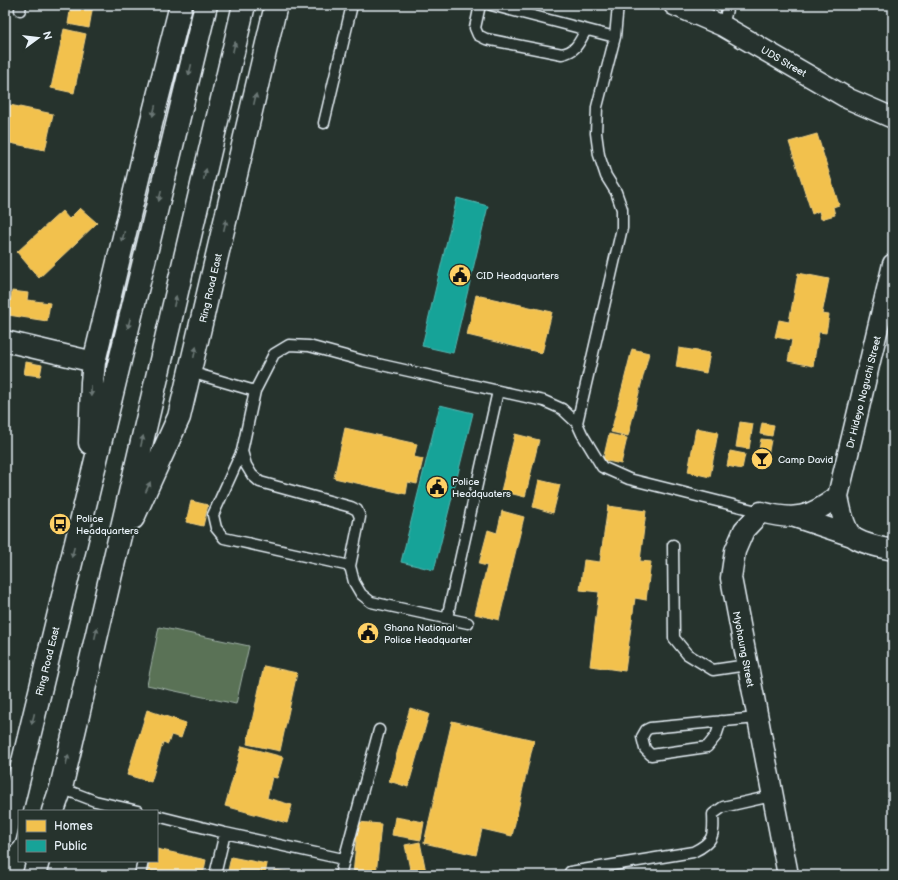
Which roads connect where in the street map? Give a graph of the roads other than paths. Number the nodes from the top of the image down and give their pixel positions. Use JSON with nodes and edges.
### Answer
{"nodes":[{"id":1,"x":181,"y":5,"type":"edge"},
{"id":2,"x":206,"y":5,"type":"edge"},
{"id":3,"x":244,"y":5,"type":"edge"},
{"id":4,"x":276,"y":5,"type":"edge"},
{"id":5,"x":352,"y":5,"type":"edge"},
{"id":6,"x":480,"y":5,"type":"edge"},
{"id":7,"x":491,"y":5,"type":"edge"},
{"id":8,"x":618,"y":5,"type":"edge"},
{"id":9,"x":674,"y":5,"type":"edge"},
{"id":10,"x":728,"y":5,"type":"edge"},
{"id":11,"x":723,"y":26,"type":"junction"},
{"id":12,"x":586,"y":30,"type":"junction"},
{"id":13,"x":615,"y":37,"type":"junction"},
{"id":14,"x":893,"y":118,"type":"edge"},
{"id":15,"x":324,"y":123,"type":"dead end"},
{"id":16,"x":893,"y":264,"type":"edge"},
{"id":17,"x":5,"y":341,"type":"edge"},
{"id":18,"x":94,"y":362,"type":"junction"},
{"id":19,"x":190,"y":372,"type":"junction"},
{"id":20,"x":255,"y":391,"type":"junction"},
{"id":21,"x":498,"y":391,"type":"junction"},
{"id":22,"x":577,"y":423,"type":"junction"},
{"id":23,"x":242,"y":451,"type":"junction"},
{"id":24,"x":89,"y":486,"type":"junction"},
{"id":25,"x":838,"y":496,"type":"junction"},
{"id":26,"x":761,"y":512,"type":"junction"},
{"id":27,"x":795,"y":517,"type":"junction"},
{"id":28,"x":852,"y":536,"type":"junction"},
{"id":29,"x":673,"y":545,"type":"dead end"},
{"id":30,"x":893,"y":550,"type":"edge"},
{"id":31,"x":114,"y":560,"type":"junction"},
{"id":32,"x":350,"y":566,"type":"junction"},
{"id":33,"x":447,"y":618,"type":"junction"},
{"id":34,"x":468,"y":623,"type":"dead end"},
{"id":35,"x":747,"y":665,"type":"junction"},
{"id":36,"x":757,"y":718,"type":"junction"},
{"id":37,"x":721,"y":721,"type":"junction"},
{"id":38,"x":379,"y":730,"type":"dead end"},
{"id":39,"x":61,"y":788,"type":"junction"},
{"id":40,"x":772,"y":796,"type":"junction"},
{"id":41,"x":53,"y":810,"type":"edge"},
{"id":42,"x":134,"y":810,"type":"edge"},
{"id":43,"x":158,"y":816,"type":"edge"},
{"id":44,"x":225,"y":833,"type":"junction"},
{"id":45,"x":5,"y":836,"type":"edge"},
{"id":46,"x":343,"y":859,"type":"junction"},
{"id":47,"x":38,"y":862,"type":"edge"},
{"id":48,"x":142,"y":862,"type":"edge"},
{"id":49,"x":570,"y":872,"type":"dead end"},
{"id":50,"x":34,"y":875,"type":"edge"},
{"id":51,"x":140,"y":875,"type":"edge"},
{"id":52,"x":215,"y":875,"type":"edge"},
{"id":53,"x":340,"y":875,"type":"edge"},
{"id":54,"x":788,"y":875,"type":"edge"}],
"edges":[{"from":1,"to":18,"type":"main road","name":"Ring Road East","one_way":true},
{"from":2,"to":24,"type":"main road","name":"Ring Road East","one_way":true},
{"from":31,"to":3,"type":"main road","name":"Ring Road East","one_way":true},
{"from":19,"to":4,"type":"main road","name":"Ring Road East","one_way":true},
{"from":5,"to":15,"type":"lane"},
{"from":6,"to":12,"type":"lane"},
{"from":7,"to":12,"type":"lane"},
{"from":8,"to":13,"type":"lane"},
{"from":9,"to":11,"type":"street","name":"UDS Street"},
{"from":10,"to":11,"type":"lane"},
{"from":11,"to":14,"type":"street","name":"UDS Street"},
{"from":12,"to":13,"type":"lane"},
{"from":13,"to":22,"type":"lane"},
{"from":16,"to":25,"type":"street","name":"Dr Hideyo Noguchi Street"},
{"from":17,"to":18,"type":"street"},
{"from":18,"to":24,"type":"main road","name":"Ring Road East","one_way":true},
{"from":19,"to":20,"type":"lane"},
{"from":31,"to":19,"type":"main road","name":"Ring Road East","one_way":true},
{"from":20,"to":21,"type":"lane"},
{"from":20,"to":23,"type":"lane"},
{"from":21,"to":22,"type":"lane"},
{"from":21,"to":33,"type":"lane"},
{"from":22,"to":26,"type":"lane"},
{"from":23,"to":32,"type":"lane"},
{"from":23,"to":32,"type":"lane"},
{"from":24,"to":45,"type":"main road","name":"Ring Road East","one_way":true},
{"from":25,"to":27,"type":"street"},
{"from":25,"to":28,"type":"street"},
{"from":26,"to":27,"type":"street"},
{"from":26,"to":35,"type":"street","name":"Myohaung Street"},
{"from":27,"to":28,"type":"street"},
{"from":28,"to":30,"type":"street"},
{"from":29,"to":35,"type":"lane"},
{"from":39,"to":31,"type":"main road","name":"Ring Road East","one_way":true},
{"from":32,"to":33,"type":"lane"},
{"from":33,"to":34,"type":"lane"},
{"from":35,"to":36,"type":"street","name":"Myohaung Street"},
{"from":36,"to":37,"type":"lane"},
{"from":36,"to":40,"type":"street","name":"Myohaung Street"},
{"from":37,"to":37,"type":"lane"},
{"from":38,"to":46,"type":"lane"},
{"from":39,"to":41,"type":"main road","name":"Ring Road East"},
{"from":39,"to":42,"type":"lane"},
{"from":40,"to":49,"type":"lane"},
{"from":40,"to":54,"type":"street","name":"Myohaung Street"},
{"from":43,"to":44,"type":"lane"},
{"from":44,"to":46,"type":"lane"},
{"from":44,"to":52,"type":"lane"},
{"from":46,"to":53,"type":"lane"},
{"from":47,"to":50,"type":"main road"},
{"from":48,"to":51,"type":"lane"}]}
